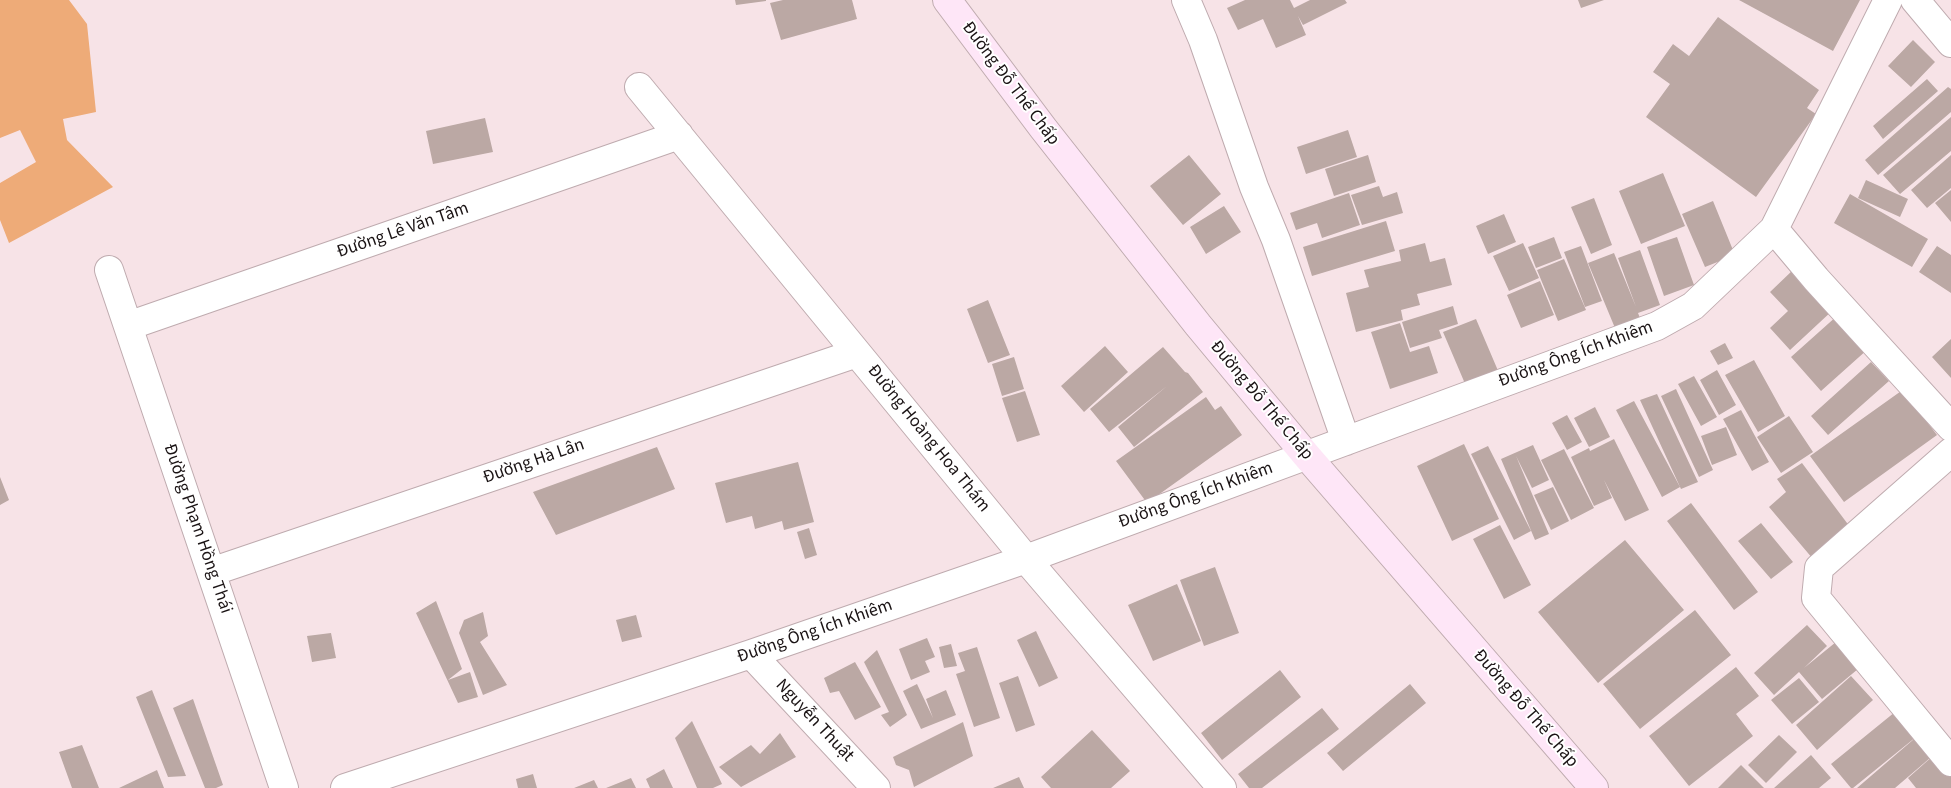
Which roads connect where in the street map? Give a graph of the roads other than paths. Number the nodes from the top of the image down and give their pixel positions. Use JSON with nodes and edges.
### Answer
{"nodes":[{"id":1,"x":947,"y":0,"type":"edge"},
{"id":2,"x":1186,"y":0,"type":"edge"},
{"id":3,"x":1888,"y":0,"type":"edge"},
{"id":4,"x":1916,"y":0,"type":"edge"},
{"id":5,"x":1951,"y":44,"type":"edge"},
{"id":6,"x":638,"y":86,"type":"dead end"},
{"id":7,"x":679,"y":136,"type":"junction"},
{"id":8,"x":1774,"y":229,"type":"junction"},
{"id":9,"x":109,"y":270,"type":"dead end"},
{"id":10,"x":128,"y":326,"type":"junction"},
{"id":11,"x":857,"y":353,"type":"junction"},
{"id":12,"x":1951,"y":427,"type":"edge"},
{"id":13,"x":1346,"y":441,"type":"junction"},
{"id":14,"x":1951,"y":452,"type":"edge"},
{"id":15,"x":1306,"y":456,"type":"junction"},
{"id":16,"x":1026,"y":559,"type":"junction"},
{"id":17,"x":211,"y":572,"type":"junction"},
{"id":18,"x":751,"y":654,"type":"junction"},
{"id":19,"x":1951,"y":762,"type":"edge"},
{"id":20,"x":284,"y":788,"type":"edge"},
{"id":21,"x":345,"y":788,"type":"edge"},
{"id":22,"x":876,"y":788,"type":"edge"},
{"id":23,"x":1222,"y":788,"type":"edge"},
{"id":24,"x":1594,"y":788,"type":"edge"}],
"edges":[{"from":1,"to":15,"type":"street","name":"Đường Đỗ Thế Chấp"},
{"from":2,"to":13,"type":"street"},
{"from":3,"to":8,"type":"street","name":"Đường Ông Ích Khiêm"},
{"from":4,"to":5,"type":"street"},
{"from":6,"to":7,"type":"street","name":"Đường Hoàng Hoa Thám"},
{"from":7,"to":10,"type":"street","name":"Đường Lê Văn Tâm"},
{"from":7,"to":11,"type":"street","name":"Đường Hoàng Hoa Thám"},
{"from":8,"to":12,"type":"street"},
{"from":8,"to":13,"type":"street","name":"Đường Ông Ích Khiêm"},
{"from":9,"to":10,"type":"street","name":"Đường Phạm Hồng Thái"},
{"from":10,"to":17,"type":"street","name":"Đường Phạm Hồng Thái"},
{"from":11,"to":16,"type":"street","name":"Đường Hoàng Hoa Thám"},
{"from":11,"to":17,"type":"street","name":"Đường Hà Lân"},
{"from":13,"to":15,"type":"street","name":"Đường Ông Ích Khiêm"},
{"from":14,"to":19,"type":"street"},
{"from":15,"to":16,"type":"street","name":"Đường Ông Ích Khiêm"},
{"from":15,"to":24,"type":"street","name":"Đường Đỗ Thế Chấp"},
{"from":16,"to":18,"type":"street","name":"Đường Ông Ích Khiêm"},
{"from":16,"to":23,"type":"street","name":"Đường Hoàng Hoa Thám"},
{"from":17,"to":20,"type":"street","name":"Đường Phạm Hồng Thái"},
{"from":18,"to":21,"type":"street","name":"Đường Ông Ích Khiêm"},
{"from":18,"to":22,"type":"street","name":"Nguyễn Thuật"}]}
